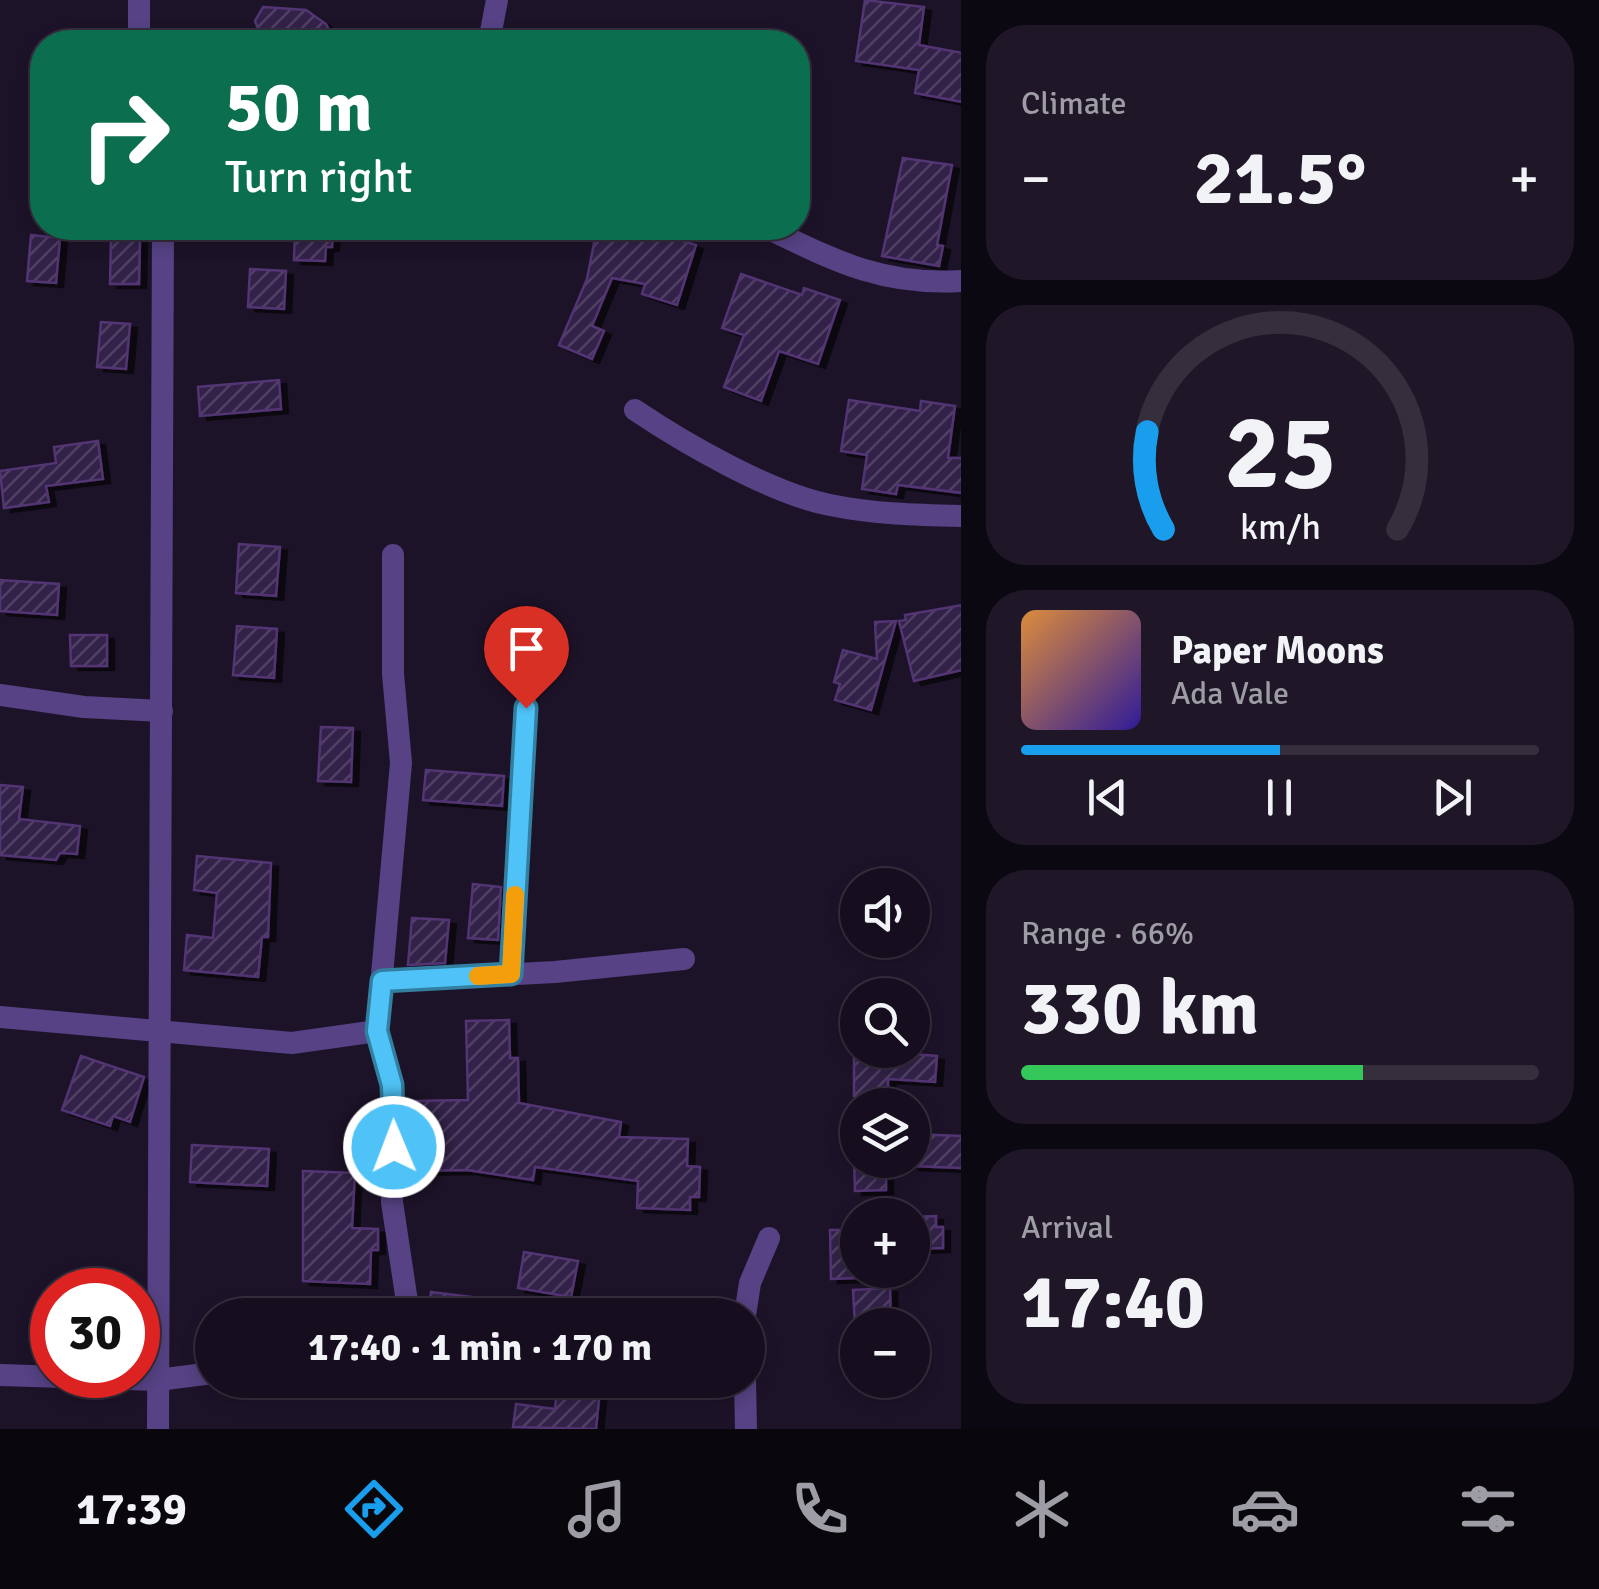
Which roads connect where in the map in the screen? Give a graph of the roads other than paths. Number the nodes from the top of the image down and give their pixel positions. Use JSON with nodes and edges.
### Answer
{"nodes":[{"id":1,"x":139,"y":0,"type":"edge"},
{"id":2,"x":498,"y":0,"type":"edge"},
{"id":3,"x":139,"y":30,"type":"edge"},
{"id":4,"x":492,"y":30,"type":"edge"},
{"id":5,"x":162,"y":240,"type":"edge"},
{"id":6,"x":794,"y":240,"type":"edge"},
{"id":7,"x":961,"y":281,"type":"edge"},
{"id":8,"x":635,"y":410,"type":"dead end"},
{"id":9,"x":961,"y":516,"type":"edge"},
{"id":10,"x":393,"y":555,"type":"dead end"},
{"id":11,"x":0,"y":695,"type":"edge"},
{"id":12,"x":526,"y":708,"type":"dead end"},
{"id":13,"x":162,"y":711,"type":"junction"},
{"id":14,"x":684,"y":958,"type":"dead end"},
{"id":15,"x":511,"y":974,"type":"junction"},
{"id":16,"x":382,"y":981,"type":"junction"},
{"id":17,"x":0,"y":1018,"type":"edge"},
{"id":18,"x":377,"y":1031,"type":"junction"},
{"id":19,"x":162,"y":1032,"type":"junction"},
{"id":20,"x":769,"y":1238,"type":"dead end"},
{"id":21,"x":159,"y":1268,"type":"edge"},
{"id":22,"x":406,"y":1298,"type":"edge"},
{"id":23,"x":748,"y":1298,"type":"edge"},
{"id":24,"x":0,"y":1375,"type":"edge"},
{"id":25,"x":195,"y":1375,"type":"edge"},
{"id":26,"x":30,"y":1376,"type":"edge"},
{"id":27,"x":160,"y":1380,"type":"edge"},
{"id":28,"x":158,"y":1398,"type":"edge"},
{"id":29,"x":745,"y":1398,"type":"edge"},
{"id":30,"x":158,"y":1429,"type":"edge"},
{"id":31,"x":746,"y":1429,"type":"edge"}],
"edges":[{"from":1,"to":3,"type":"street"},
{"from":2,"to":4,"type":"street"},
{"from":5,"to":13,"type":"street"},
{"from":6,"to":7,"type":"street"},
{"from":8,"to":9,"type":"street"},
{"from":10,"to":16,"type":"street"},
{"from":11,"to":13,"type":"street"},
{"from":12,"to":15,"type":"street"},
{"from":13,"to":19,"type":"street"},
{"from":14,"to":15,"type":"street"},
{"from":15,"to":16,"type":"street"},
{"from":16,"to":18,"type":"street"},
{"from":17,"to":19,"type":"street"},
{"from":18,"to":19,"type":"street"},
{"from":18,"to":22,"type":"street"},
{"from":19,"to":21,"type":"street"},
{"from":20,"to":23,"type":"street"},
{"from":24,"to":26,"type":"street"},
{"from":25,"to":27,"type":"street"},
{"from":28,"to":30,"type":"street"},
{"from":29,"to":31,"type":"street"}]}
